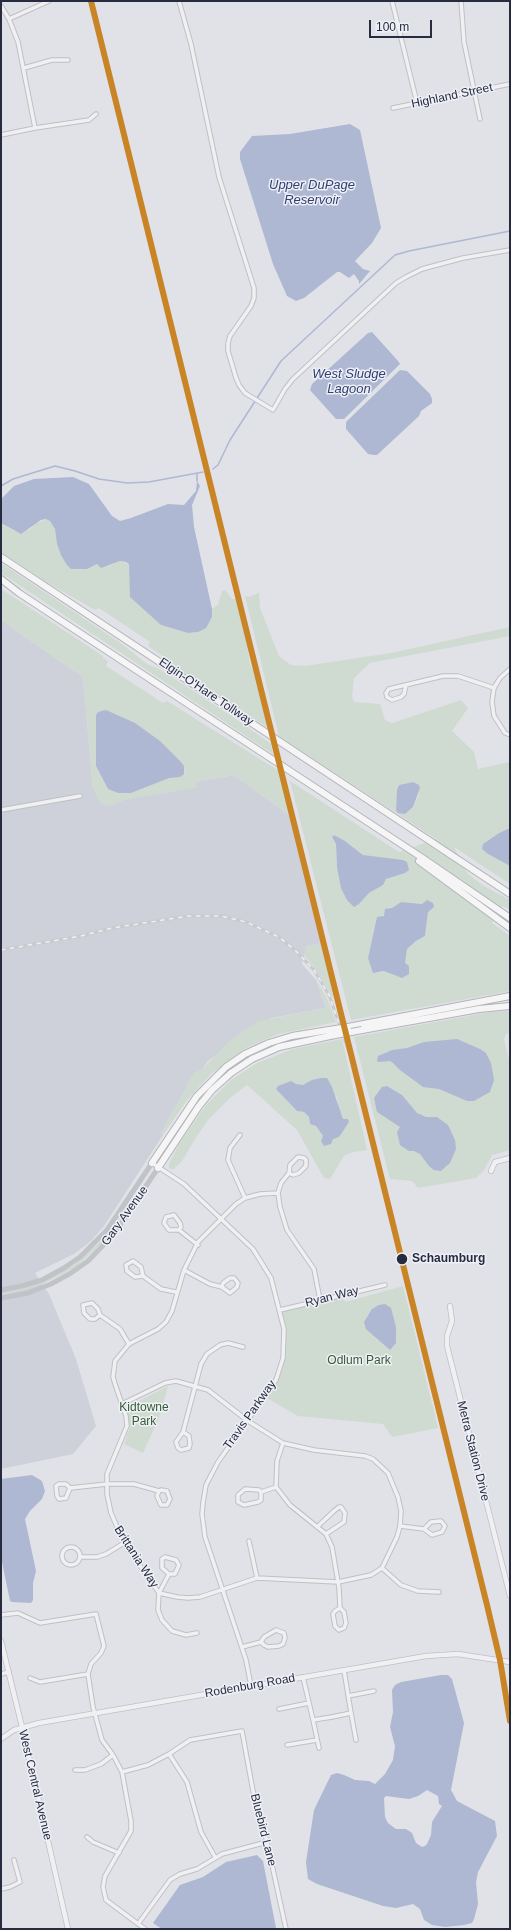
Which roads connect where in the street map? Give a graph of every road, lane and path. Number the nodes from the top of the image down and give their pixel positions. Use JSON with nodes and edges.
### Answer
{"nodes":[{"id":1,"x":49,"y":1,"type":"edge"},
{"id":2,"x":179,"y":1,"type":"edge"},
{"id":3,"x":392,"y":1,"type":"edge"},
{"id":4,"x":461,"y":1,"type":"edge"},
{"id":5,"x":1,"y":6,"type":"edge"},
{"id":6,"x":9,"y":20,"type":"junction"},
{"id":7,"x":68,"y":60,"type":"dead end"},
{"id":8,"x":24,"y":68,"type":"junction"},
{"id":9,"x":510,"y":84,"type":"edge"},
{"id":10,"x":474,"y":91,"type":"junction"},
{"id":11,"x":418,"y":103,"type":"junction"},
{"id":12,"x":393,"y":108,"type":"dead end"},
{"id":13,"x":96,"y":114,"type":"dead end"},
{"id":14,"x":480,"y":118,"type":"dead end"},
{"id":15,"x":35,"y":128,"type":"junction"},
{"id":16,"x":1,"y":135,"type":"edge"},
{"id":17,"x":510,"y":250,"type":"edge"},
{"id":18,"x":1,"y":558,"type":"edge"},
{"id":19,"x":1,"y":579,"type":"edge"},
{"id":20,"x":1,"y":584,"type":"edge"},
{"id":21,"x":19,"y":593,"type":"junction"},
{"id":22,"x":510,"y":669,"type":"edge"},
{"id":23,"x":406,"y":685,"type":"junction"},
{"id":24,"x":494,"y":688,"type":"junction"},
{"id":25,"x":510,"y":735,"type":"edge"},
{"id":26,"x":80,"y":796,"type":"dead end"},
{"id":27,"x":1,"y":810,"type":"edge"},
{"id":28,"x":362,"y":818,"type":"junction"},
{"id":29,"x":488,"y":879,"type":"junction"},
{"id":30,"x":510,"y":889,"type":"edge"},
{"id":31,"x":510,"y":894,"type":"edge"},
{"id":32,"x":510,"y":918,"type":"edge"},
{"id":33,"x":510,"y":928,"type":"edge"},
{"id":34,"x":510,"y":996,"type":"edge"},
{"id":35,"x":510,"y":1006,"type":"edge"},
{"id":36,"x":361,"y":1027,"type":"junction"},
{"id":37,"x":329,"y":1033,"type":"junction"},
{"id":38,"x":240,"y":1135,"type":"dead end"},
{"id":39,"x":510,"y":1158,"type":"edge"},
{"id":40,"x":152,"y":1163,"type":"junction"},
{"id":41,"x":158,"y":1168,"type":"junction"},
{"id":42,"x":491,"y":1171,"type":"dead end"},
{"id":43,"x":289,"y":1173,"type":"junction"},
{"id":44,"x":278,"y":1193,"type":"junction"},
{"id":45,"x":245,"y":1198,"type":"junction"},
{"id":46,"x":222,"y":1219,"type":"junction"},
{"id":47,"x":179,"y":1230,"type":"junction"},
{"id":48,"x":198,"y":1245,"type":"junction"},
{"id":49,"x":184,"y":1270,"type":"junction"},
{"id":50,"x":143,"y":1276,"type":"junction"},
{"id":51,"x":385,"y":1285,"type":"dead end"},
{"id":52,"x":222,"y":1287,"type":"junction"},
{"id":53,"x":1,"y":1290,"type":"edge"},
{"id":54,"x":176,"y":1292,"type":"junction"},
{"id":55,"x":1,"y":1298,"type":"edge"},
{"id":56,"x":320,"y":1300,"type":"junction"},
{"id":57,"x":450,"y":1306,"type":"dead end"},
{"id":58,"x":280,"y":1310,"type":"junction"},
{"id":59,"x":100,"y":1315,"type":"junction"},
{"id":60,"x":129,"y":1344,"type":"junction"},
{"id":61,"x":243,"y":1347,"type":"dead end"},
{"id":62,"x":196,"y":1387,"type":"junction"},
{"id":63,"x":122,"y":1404,"type":"junction"},
{"id":64,"x":248,"y":1421,"type":"junction"},
{"id":65,"x":183,"y":1432,"type":"junction"},
{"id":66,"x":283,"y":1443,"type":"junction"},
{"id":67,"x":107,"y":1484,"type":"junction"},
{"id":68,"x":276,"y":1487,"type":"junction"},
{"id":69,"x":70,"y":1488,"type":"junction"},
{"id":70,"x":159,"y":1491,"type":"junction"},
{"id":71,"x":261,"y":1492,"type":"junction"},
{"id":72,"x":400,"y":1526,"type":"junction"},
{"id":73,"x":317,"y":1528,"type":"junction"},
{"id":74,"x":424,"y":1529,"type":"junction"},
{"id":75,"x":326,"y":1534,"type":"junction"},
{"id":76,"x":249,"y":1541,"type":"dead end"},
{"id":77,"x":124,"y":1543,"type":"junction"},
{"id":78,"x":81,"y":1557,"type":"junction"},
{"id":79,"x":382,"y":1568,"type":"junction"},
{"id":80,"x":169,"y":1574,"type":"junction"},
{"id":81,"x":257,"y":1578,"type":"junction"},
{"id":82,"x":338,"y":1582,"type":"junction"},
{"id":83,"x":222,"y":1589,"type":"junction"},
{"id":84,"x":439,"y":1592,"type":"dead end"},
{"id":85,"x":159,"y":1593,"type":"junction"},
{"id":86,"x":510,"y":1596,"type":"edge"},
{"id":87,"x":340,"y":1608,"type":"junction"},
{"id":88,"x":1,"y":1615,"type":"edge"},
{"id":89,"x":197,"y":1633,"type":"dead end"},
{"id":90,"x":1,"y":1641,"type":"edge"},
{"id":91,"x":262,"y":1642,"type":"junction"},
{"id":92,"x":242,"y":1647,"type":"junction"},
{"id":93,"x":510,"y":1662,"type":"edge"},
{"id":94,"x":344,"y":1670,"type":"junction"},
{"id":95,"x":9,"y":1672,"type":"junction"},
{"id":96,"x":1,"y":1674,"type":"edge"},
{"id":97,"x":88,"y":1674,"type":"junction"},
{"id":98,"x":303,"y":1677,"type":"junction"},
{"id":99,"x":30,"y":1678,"type":"dead end"},
{"id":100,"x":251,"y":1686,"type":"junction"},
{"id":101,"x":374,"y":1692,"type":"dead end"},
{"id":102,"x":348,"y":1696,"type":"junction"},
{"id":103,"x":309,"y":1703,"type":"junction"},
{"id":104,"x":279,"y":1708,"type":"dead end"},
{"id":105,"x":351,"y":1713,"type":"junction"},
{"id":106,"x":95,"y":1714,"type":"junction"},
{"id":107,"x":312,"y":1720,"type":"junction"},
{"id":108,"x":22,"y":1727,"type":"junction"},
{"id":109,"x":1,"y":1739,"type":"edge"},
{"id":110,"x":317,"y":1740,"type":"junction"},
{"id":111,"x":356,"y":1740,"type":"dead end"},
{"id":112,"x":287,"y":1745,"type":"dead end"},
{"id":113,"x":319,"y":1748,"type":"dead end"},
{"id":114,"x":169,"y":1754,"type":"junction"},
{"id":115,"x":113,"y":1755,"type":"junction"},
{"id":116,"x":75,"y":1770,"type":"dead end"},
{"id":117,"x":122,"y":1772,"type":"junction"},
{"id":118,"x":131,"y":1831,"type":"junction"},
{"id":119,"x":136,"y":1832,"type":"dead end"},
{"id":120,"x":87,"y":1837,"type":"dead end"},
{"id":121,"x":267,"y":1842,"type":"junction"},
{"id":122,"x":119,"y":1853,"type":"junction"},
{"id":123,"x":215,"y":1857,"type":"junction"},
{"id":124,"x":14,"y":1860,"type":"dead end"},
{"id":125,"x":1,"y":1889,"type":"edge"},
{"id":126,"x":138,"y":1924,"type":"junction"},
{"id":127,"x":68,"y":1929,"type":"edge"},
{"id":128,"x":145,"y":1929,"type":"edge"},
{"id":129,"x":286,"y":1929,"type":"edge"}],
"edges":[{"from":1,"to":6,"type":"street"},
{"from":2,"to":17,"type":"street"},
{"from":3,"to":11,"type":"street"},
{"from":4,"to":10,"type":"street"},
{"from":5,"to":6,"type":"street"},
{"from":6,"to":8,"type":"street"},
{"from":7,"to":8,"type":"street"},
{"from":8,"to":15,"type":"street"},
{"from":9,"to":10,"type":"street","name":"Highland Street"},
{"from":10,"to":11,"type":"street","name":"Highland Street"},
{"from":10,"to":14,"type":"street"},
{"from":11,"to":12,"type":"street","name":"Highland Street"},
{"from":13,"to":15,"type":"street"},
{"from":15,"to":16,"type":"street"},
{"from":18,"to":29,"type":"highway","name":"Elgin-O'Hare Tollway"},
{"from":19,"to":21,"type":"highway"},
{"from":20,"to":21,"type":"highway"},
{"from":21,"to":28,"type":"highway","name":"Elgin-O'Hare Tollway"},
{"from":22,"to":24,"type":"street"},
{"from":23,"to":23,"type":"street"},
{"from":23,"to":24,"type":"street"},
{"from":24,"to":25,"type":"street"},
{"from":26,"to":27,"type":"street"},
{"from":28,"to":32,"type":"highway","name":"Elgin-O'Hare Tollway"},
{"from":28,"to":33,"type":"highway"},
{"from":29,"to":30,"type":"highway"},
{"from":29,"to":31,"type":"highway","name":"Elgin-O'Hare Tollway"},
{"from":34,"to":36,"type":"highway"},
{"from":35,"to":36,"type":"highway"},
{"from":36,"to":37,"type":"highway","bridge":true},
{"from":37,"to":40,"type":"highway"},
{"from":37,"to":41,"type":"highway"},
{"from":38,"to":45,"type":"street"},
{"from":39,"to":42,"type":"street"},
{"from":40,"to":41,"type":"street","name":"Travis Parkway"},
{"from":40,"to":53,"type":"main road","name":"Gary Avenue"},
{"from":41,"to":46,"type":"street","name":"Travis Parkway"},
{"from":41,"to":55,"type":"main road","name":"Gary Avenue"},
{"from":43,"to":43,"type":"street"},
{"from":43,"to":44,"type":"street"},
{"from":44,"to":45,"type":"street"},
{"from":44,"to":56,"type":"street"},
{"from":45,"to":46,"type":"street","name":"Brittania Way"},
{"from":46,"to":48,"type":"street","name":"Brittania Way"},
{"from":46,"to":58,"type":"street","name":"Travis Parkway"},
{"from":47,"to":47,"type":"street"},
{"from":47,"to":48,"type":"street"},
{"from":48,"to":49,"type":"street","name":"Brittania Way"},
{"from":49,"to":52,"type":"street"},
{"from":49,"to":54,"type":"street","name":"Brittania Way"},
{"from":50,"to":50,"type":"street"},
{"from":50,"to":54,"type":"street"},
{"from":51,"to":56,"type":"street","name":"Ryan Way"},
{"from":52,"to":52,"type":"street"},
{"from":54,"to":60,"type":"street","name":"Brittania Way"},
{"from":56,"to":58,"type":"street","name":"Ryan Way"},
{"from":57,"to":86,"type":"street","name":"Metra Station Drive"},
{"from":58,"to":64,"type":"street","name":"Travis Parkway"},
{"from":59,"to":59,"type":"street"},
{"from":59,"to":60,"type":"street"},
{"from":60,"to":63,"type":"street","name":"Brittania Way"},
{"from":61,"to":62,"type":"street"},
{"from":62,"to":63,"type":"street"},
{"from":62,"to":64,"type":"street"},
{"from":62,"to":65,"type":"street"},
{"from":63,"to":67,"type":"street","name":"Brittania Way"},
{"from":64,"to":66,"type":"street"},
{"from":64,"to":83,"type":"street","name":"Travis Parkway"},
{"from":65,"to":65,"type":"street"},
{"from":66,"to":68,"type":"street"},
{"from":66,"to":72,"type":"street"},
{"from":67,"to":69,"type":"street"},
{"from":67,"to":70,"type":"street"},
{"from":67,"to":77,"type":"street","name":"Brittania Way"},
{"from":68,"to":71,"type":"street"},
{"from":68,"to":73,"type":"street"},
{"from":69,"to":69,"type":"street"},
{"from":70,"to":70,"type":"street"},
{"from":71,"to":71,"type":"street"},
{"from":72,"to":74,"type":"street"},
{"from":72,"to":79,"type":"street"},
{"from":73,"to":75,"type":"street"},
{"from":73,"to":75,"type":"street"},
{"from":74,"to":74,"type":"street"},
{"from":75,"to":82,"type":"street"},
{"from":76,"to":81,"type":"street"},
{"from":77,"to":78,"type":"street"},
{"from":77,"to":85,"type":"street","name":"Brittania Way"},
{"from":78,"to":78,"type":"street"},
{"from":79,"to":82,"type":"street"},
{"from":79,"to":84,"type":"street"},
{"from":80,"to":80,"type":"street"},
{"from":80,"to":85,"type":"street"},
{"from":81,"to":82,"type":"street"},
{"from":81,"to":83,"type":"street","name":"Brittania Way"},
{"from":82,"to":87,"type":"street"},
{"from":83,"to":85,"type":"street","name":"Brittania Way"},
{"from":83,"to":92,"type":"street","name":"Travis Parkway"},
{"from":85,"to":89,"type":"street"},
{"from":87,"to":87,"type":"street"},
{"from":88,"to":97,"type":"street"},
{"from":90,"to":95,"type":"street","name":"West Central Avenue"},
{"from":91,"to":91,"type":"street"},
{"from":91,"to":92,"type":"street"},
{"from":92,"to":100,"type":"street","name":"Travis Parkway"},
{"from":93,"to":94,"type":"street","name":"Rodenburg Road"},
{"from":94,"to":98,"type":"street","name":"Rodenburg Road"},
{"from":94,"to":102,"type":"street"},
{"from":95,"to":96,"type":"street"},
{"from":95,"to":108,"type":"street","name":"West Central Avenue"},
{"from":97,"to":99,"type":"street"},
{"from":97,"to":106,"type":"street"},
{"from":98,"to":100,"type":"street","name":"Rodenburg Road"},
{"from":98,"to":103,"type":"street"},
{"from":100,"to":106,"type":"street","name":"Rodenburg Road"},
{"from":101,"to":102,"type":"street"},
{"from":102,"to":105,"type":"street"},
{"from":103,"to":104,"type":"street"},
{"from":103,"to":107,"type":"street"},
{"from":105,"to":107,"type":"street"},
{"from":105,"to":111,"type":"street"},
{"from":106,"to":108,"type":"street","name":"Rodenburg Road"},
{"from":106,"to":115,"type":"street"},
{"from":107,"to":110,"type":"street"},
{"from":108,"to":109,"type":"street","name":"Rodenburg Road"},
{"from":108,"to":127,"type":"street","name":"West Central Avenue"},
{"from":110,"to":112,"type":"street"},
{"from":110,"to":113,"type":"street"},
{"from":114,"to":117,"type":"street"},
{"from":114,"to":121,"type":"street","name":"Bluebird Lane"},
{"from":114,"to":123,"type":"street"},
{"from":115,"to":116,"type":"street"},
{"from":115,"to":117,"type":"street"},
{"from":117,"to":118,"type":"street"},
{"from":118,"to":119,"type":"street"},
{"from":118,"to":122,"type":"street"},
{"from":120,"to":122,"type":"street"},
{"from":121,"to":123,"type":"street"},
{"from":121,"to":129,"type":"street","name":"Bluebird Lane"},
{"from":122,"to":126,"type":"street"},
{"from":123,"to":126,"type":"street"},
{"from":124,"to":125,"type":"street"},
{"from":126,"to":128,"type":"street"}]}
